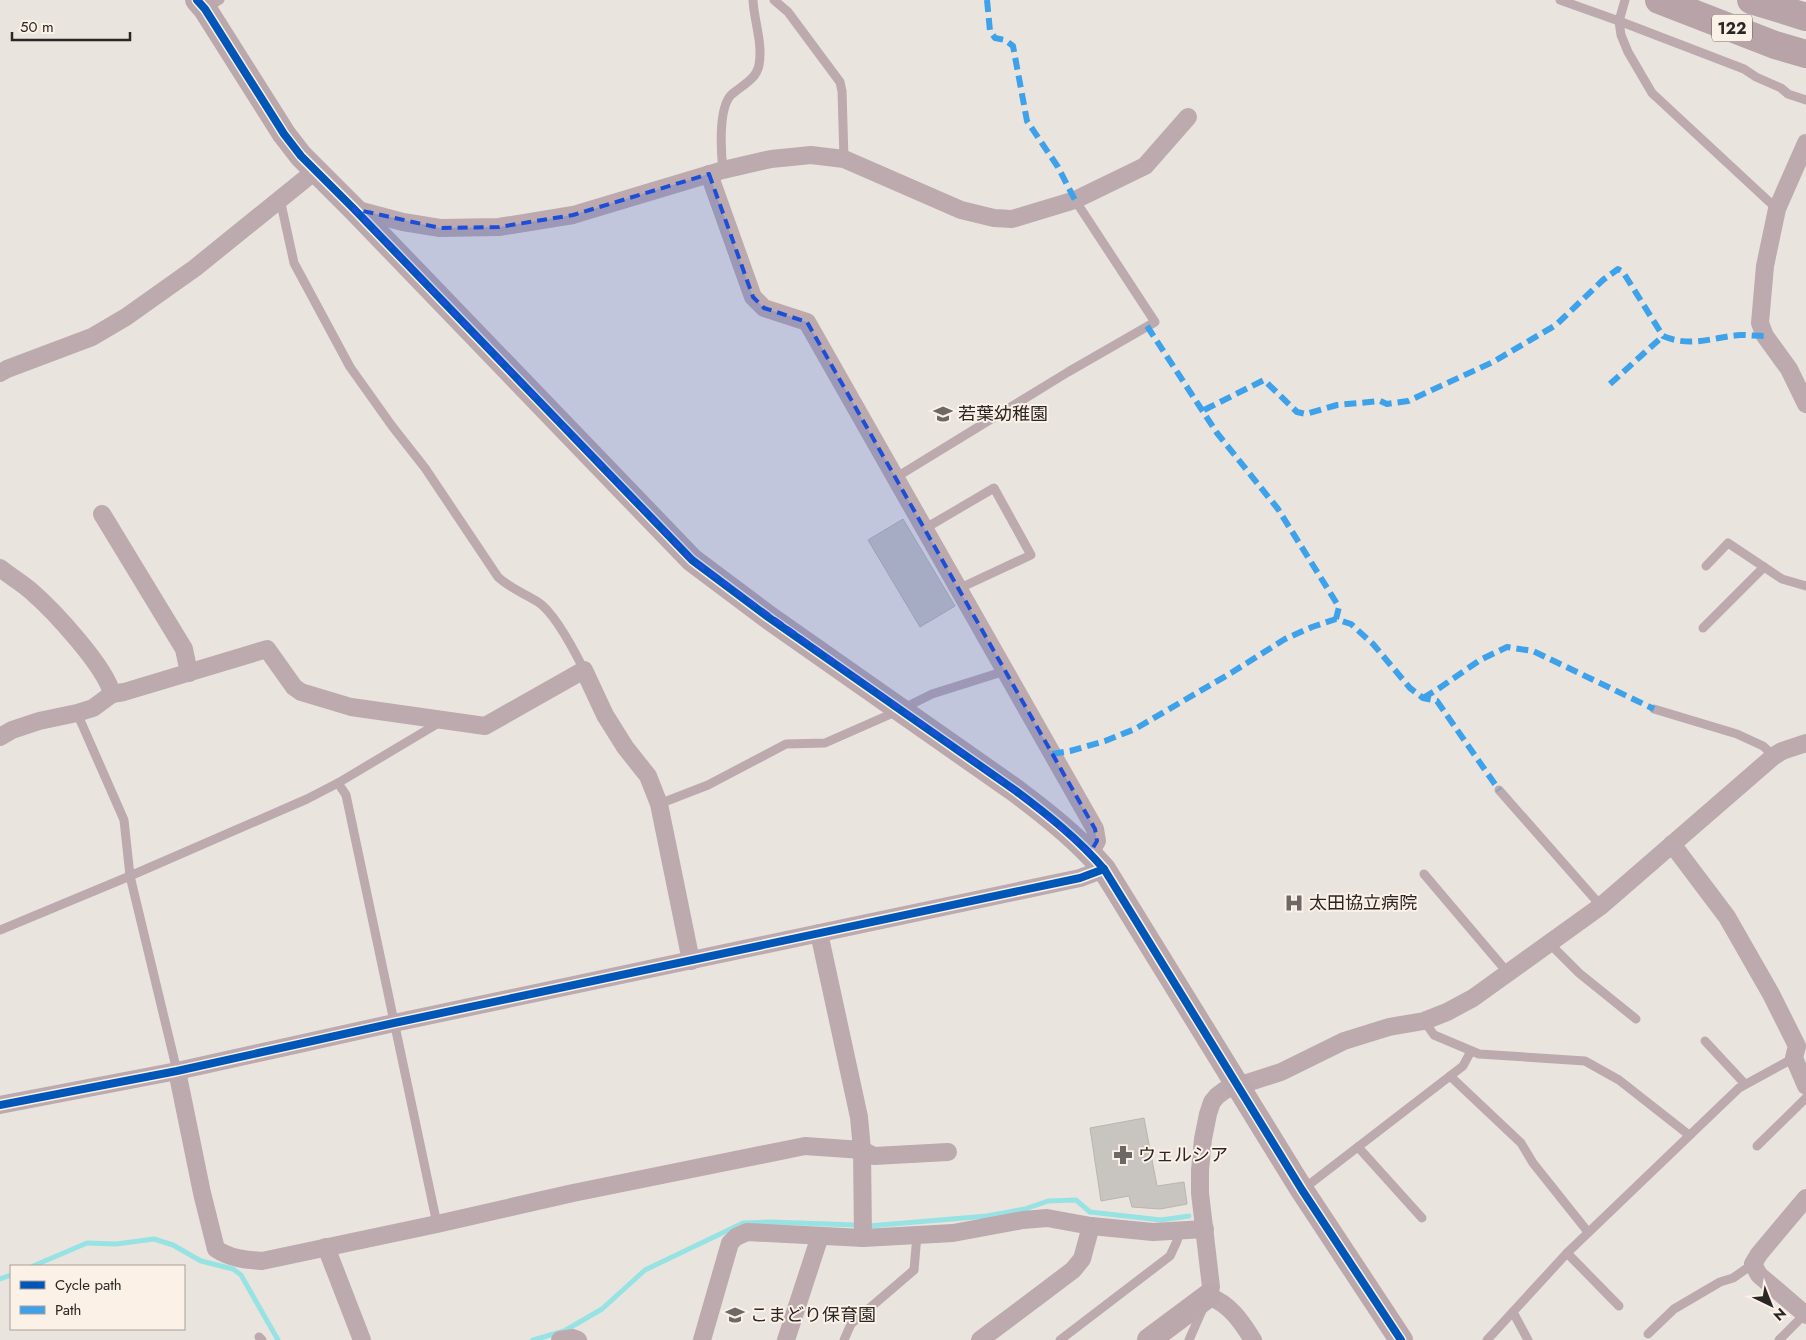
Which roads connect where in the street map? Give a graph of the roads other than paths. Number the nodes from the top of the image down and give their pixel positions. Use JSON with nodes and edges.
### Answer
{"nodes":[{"id":1,"x":753,"y":0,"type":"edge"},
{"id":2,"x":774,"y":0,"type":"edge"},
{"id":3,"x":1560,"y":0,"type":"edge"},
{"id":4,"x":1625,"y":0,"type":"edge"},
{"id":5,"x":1659,"y":0,"type":"edge"},
{"id":6,"x":1751,"y":0,"type":"edge"},
{"id":7,"x":207,"y":3,"type":"edge"},
{"id":8,"x":1806,"y":17,"type":"edge"},
{"id":9,"x":1619,"y":20,"type":"junction"},
{"id":10,"x":1806,"y":54,"type":"edge"},
{"id":11,"x":1806,"y":100,"type":"edge"},
{"id":12,"x":1188,"y":117,"type":"dead end"},
{"id":13,"x":1806,"y":143,"type":"edge"},
{"id":14,"x":844,"y":159,"type":"junction"},
{"id":15,"x":316,"y":172,"type":"junction"},
{"id":16,"x":716,"y":172,"type":"junction"},
{"id":17,"x":280,"y":200,"type":"junction"},
{"id":18,"x":1075,"y":200,"type":"junction"},
{"id":19,"x":1777,"y":208,"type":"junction"},
{"id":20,"x":354,"y":209,"type":"junction"},
{"id":21,"x":2,"y":368,"type":"edge"},
{"id":22,"x":1805,"y":401,"type":"edge"},
{"id":23,"x":895,"y":478,"type":"junction"},
{"id":24,"x":102,"y":514,"type":"dead end"},
{"id":25,"x":924,"y":529,"type":"junction"},
{"id":26,"x":1706,"y":566,"type":"dead end"},
{"id":27,"x":1764,"y":567,"type":"junction"},
{"id":28,"x":0,"y":568,"type":"edge"},
{"id":29,"x":1806,"y":586,"type":"edge"},
{"id":30,"x":958,"y":589,"type":"junction"},
{"id":31,"x":1703,"y":628,"type":"dead end"},
{"id":32,"x":584,"y":670,"type":"junction"},
{"id":33,"x":1005,"y":671,"type":"junction"},
{"id":34,"x":190,"y":673,"type":"junction"},
{"id":35,"x":112,"y":694,"type":"junction"},
{"id":36,"x":1654,"y":708,"type":"dead end"},
{"id":37,"x":900,"y":710,"type":"junction"},
{"id":38,"x":77,"y":714,"type":"junction"},
{"id":39,"x":444,"y":720,"type":"junction"},
{"id":40,"x":0,"y":737,"type":"edge"},
{"id":41,"x":1806,"y":743,"type":"edge"},
{"id":42,"x":1774,"y":756,"type":"junction"},
{"id":43,"x":338,"y":783,"type":"junction"},
{"id":44,"x":1499,"y":790,"type":"dead end"},
{"id":45,"x":659,"y":804,"type":"junction"},
{"id":46,"x":1672,"y":844,"type":"junction"},
{"id":47,"x":1097,"y":862,"type":"junction"},
{"id":48,"x":1424,"y":874,"type":"dead end"},
{"id":49,"x":130,"y":876,"type":"junction"},
{"id":50,"x":1600,"y":906,"type":"junction"},
{"id":51,"x":0,"y":930,"type":"edge"},
{"id":52,"x":819,"y":933,"type":"junction"},
{"id":53,"x":1549,"y":943,"type":"junction"},
{"id":54,"x":692,"y":961,"type":"junction"},
{"id":55,"x":1508,"y":973,"type":"junction"},
{"id":56,"x":1636,"y":1019,"type":"dead end"},
{"id":57,"x":1424,"y":1021,"type":"junction"},
{"id":58,"x":394,"y":1023,"type":"junction"},
{"id":59,"x":1705,"y":1041,"type":"dead end"},
{"id":60,"x":1799,"y":1048,"type":"edge"},
{"id":61,"x":1471,"y":1051,"type":"junction"},
{"id":62,"x":177,"y":1071,"type":"junction"},
{"id":63,"x":1450,"y":1076,"type":"junction"},
{"id":64,"x":1745,"y":1084,"type":"junction"},
{"id":65,"x":1237,"y":1086,"type":"junction"},
{"id":66,"x":1806,"y":1086,"type":"edge"},
{"id":67,"x":1806,"y":1098,"type":"edge"},
{"id":68,"x":1,"y":1101,"type":"edge"},
{"id":69,"x":1689,"y":1135,"type":"junction"},
{"id":70,"x":1757,"y":1146,"type":"dead end"},
{"id":71,"x":1358,"y":1147,"type":"junction"},
{"id":72,"x":862,"y":1150,"type":"junction"},
{"id":73,"x":948,"y":1152,"type":"dead end"},
{"id":74,"x":1302,"y":1190,"type":"junction"},
{"id":75,"x":1806,"y":1198,"type":"edge"},
{"id":76,"x":1422,"y":1218,"type":"dead end"},
{"id":77,"x":437,"y":1224,"type":"junction"},
{"id":78,"x":1091,"y":1226,"type":"junction"},
{"id":79,"x":1205,"y":1229,"type":"junction"},
{"id":80,"x":1180,"y":1230,"type":"junction"},
{"id":81,"x":1588,"y":1232,"type":"junction"},
{"id":82,"x":917,"y":1235,"type":"junction"},
{"id":83,"x":820,"y":1236,"type":"junction"},
{"id":84,"x":863,"y":1238,"type":"junction"},
{"id":85,"x":326,"y":1247,"type":"junction"},
{"id":86,"x":1567,"y":1253,"type":"junction"},
{"id":87,"x":1754,"y":1264,"type":"junction"},
{"id":88,"x":1208,"y":1296,"type":"junction"},
{"id":89,"x":1619,"y":1306,"type":"dead end"},
{"id":90,"x":1512,"y":1312,"type":"junction"},
{"id":91,"x":1805,"y":1315,"type":"edge"},
{"id":92,"x":1648,"y":1334,"type":"dead end"},
{"id":93,"x":362,"y":1340,"type":"edge"},
{"id":94,"x":702,"y":1340,"type":"edge"},
{"id":95,"x":786,"y":1340,"type":"edge"},
{"id":96,"x":844,"y":1340,"type":"edge"},
{"id":97,"x":980,"y":1340,"type":"edge"},
{"id":98,"x":1060,"y":1340,"type":"edge"},
{"id":99,"x":1149,"y":1340,"type":"edge"},
{"id":100,"x":1190,"y":1340,"type":"edge"},
{"id":101,"x":1253,"y":1340,"type":"edge"},
{"id":102,"x":1401,"y":1340,"type":"edge"},
{"id":103,"x":1487,"y":1340,"type":"edge"},
{"id":104,"x":1528,"y":1340,"type":"edge"},
{"id":105,"x":1779,"y":1340,"type":"edge"}],
"edges":[{"from":1,"to":16,"type":"lane"},
{"from":2,"to":14,"type":"lane"},
{"from":3,"to":9,"type":"lane"},
{"from":4,"to":9,"type":"lane"},
{"from":5,"to":10,"type":"highway","number":"122"},
{"from":6,"to":8,"type":"highway","number":"122"},
{"from":7,"to":15,"type":"street"},
{"from":9,"to":11,"type":"lane"},
{"from":9,"to":19,"type":"lane"},
{"from":12,"to":18,"type":"street"},
{"from":13,"to":19,"type":"street"},
{"from":14,"to":16,"type":"street"},
{"from":14,"to":18,"type":"street"},
{"from":15,"to":17,"type":"street"},
{"from":15,"to":20,"type":"street"},
{"from":16,"to":20,"type":"street"},
{"from":16,"to":23,"type":"street"},
{"from":17,"to":21,"type":"street"},
{"from":17,"to":32,"type":"lane"},
{"from":18,"to":23,"type":"lane"},
{"from":19,"to":22,"type":"street"},
{"from":20,"to":37,"type":"street"},
{"from":23,"to":25,"type":"street"},
{"from":24,"to":34,"type":"street"},
{"from":25,"to":30,"type":"street"},
{"from":25,"to":30,"type":"lane"},
{"from":26,"to":27,"type":"lane"},
{"from":27,"to":29,"type":"lane"},
{"from":27,"to":31,"type":"lane"},
{"from":28,"to":35,"type":"street"},
{"from":30,"to":33,"type":"street"},
{"from":32,"to":39,"type":"street"},
{"from":32,"to":45,"type":"street"},
{"from":33,"to":37,"type":"lane"},
{"from":33,"to":47,"type":"street"},
{"from":34,"to":35,"type":"street"},
{"from":34,"to":39,"type":"street"},
{"from":35,"to":38,"type":"street"},
{"from":36,"to":42,"type":"lane"},
{"from":37,"to":45,"type":"lane"},
{"from":37,"to":47,"type":"street"},
{"from":38,"to":40,"type":"street"},
{"from":38,"to":49,"type":"lane"},
{"from":39,"to":43,"type":"lane"},
{"from":41,"to":42,"type":"street"},
{"from":42,"to":46,"type":"street"},
{"from":43,"to":49,"type":"lane"},
{"from":43,"to":58,"type":"lane"},
{"from":44,"to":50,"type":"lane"},
{"from":45,"to":54,"type":"street"},
{"from":46,"to":50,"type":"street"},
{"from":46,"to":60,"type":"street"},
{"from":47,"to":52,"type":"street"},
{"from":47,"to":65,"type":"street"},
{"from":48,"to":55,"type":"lane"},
{"from":49,"to":51,"type":"lane"},
{"from":49,"to":62,"type":"lane"},
{"from":50,"to":53,"type":"street"},
{"from":52,"to":54,"type":"street"},
{"from":52,"to":72,"type":"street"},
{"from":53,"to":55,"type":"street"},
{"from":53,"to":56,"type":"lane"},
{"from":54,"to":58,"type":"street"},
{"from":55,"to":57,"type":"street"},
{"from":57,"to":61,"type":"lane"},
{"from":57,"to":65,"type":"street"},
{"from":58,"to":62,"type":"street"},
{"from":58,"to":77,"type":"lane"},
{"from":59,"to":64,"type":"lane"},
{"from":60,"to":64,"type":"lane"},
{"from":60,"to":66,"type":"street"},
{"from":61,"to":63,"type":"lane"},
{"from":61,"to":69,"type":"lane"},
{"from":62,"to":68,"type":"street"},
{"from":62,"to":85,"type":"street"},
{"from":63,"to":71,"type":"lane"},
{"from":63,"to":81,"type":"lane"},
{"from":64,"to":69,"type":"lane"},
{"from":65,"to":74,"type":"street"},
{"from":65,"to":79,"type":"street"},
{"from":67,"to":70,"type":"lane"},
{"from":69,"to":81,"type":"lane"},
{"from":71,"to":74,"type":"lane"},
{"from":71,"to":76,"type":"lane"},
{"from":72,"to":73,"type":"street"},
{"from":72,"to":77,"type":"street"},
{"from":72,"to":84,"type":"street"},
{"from":74,"to":102,"type":"street"},
{"from":75,"to":87,"type":"street"},
{"from":77,"to":85,"type":"street"},
{"from":78,"to":80,"type":"street"},
{"from":78,"to":82,"type":"street"},
{"from":78,"to":97,"type":"street"},
{"from":79,"to":80,"type":"street"},
{"from":79,"to":88,"type":"street"},
{"from":80,"to":98,"type":"lane"},
{"from":81,"to":86,"type":"lane"},
{"from":82,"to":84,"type":"street"},
{"from":82,"to":96,"type":"lane"},
{"from":83,"to":84,"type":"street"},
{"from":83,"to":94,"type":"street"},
{"from":83,"to":95,"type":"street"},
{"from":85,"to":93,"type":"street"},
{"from":86,"to":89,"type":"lane"},
{"from":86,"to":90,"type":"lane"},
{"from":87,"to":91,"type":"street"},
{"from":87,"to":92,"type":"lane"},
{"from":88,"to":99,"type":"street"},
{"from":88,"to":100,"type":"lane"},
{"from":88,"to":101,"type":"street"},
{"from":90,"to":103,"type":"lane"},
{"from":90,"to":104,"type":"lane"},
{"from":91,"to":105,"type":"lane"}]}
